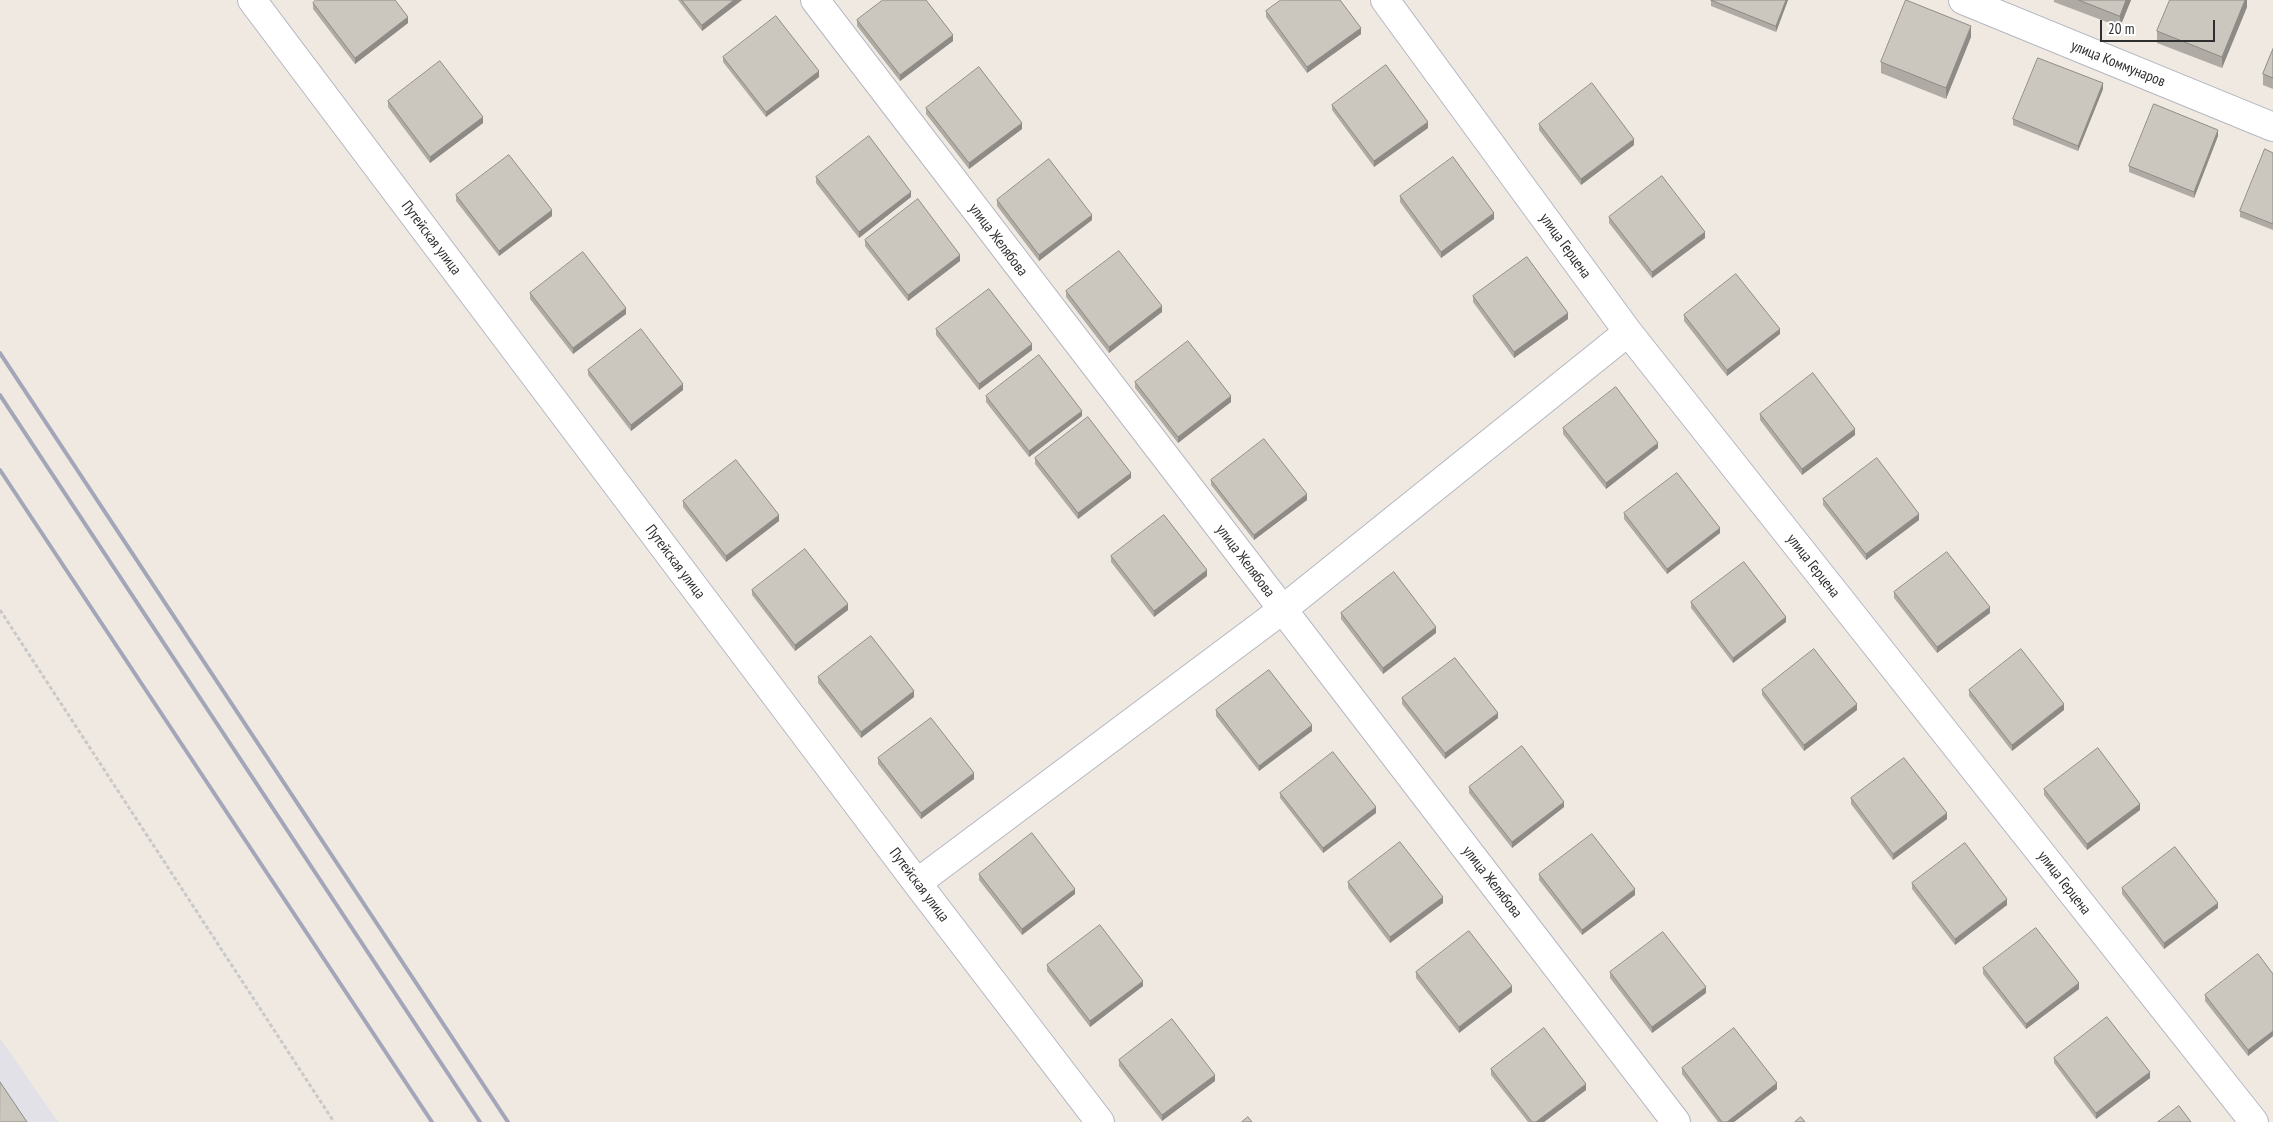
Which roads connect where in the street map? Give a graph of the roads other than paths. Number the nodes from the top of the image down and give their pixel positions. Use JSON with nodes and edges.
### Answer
{"nodes":[{"id":1,"x":252,"y":0,"type":"edge"},
{"id":2,"x":815,"y":0,"type":"edge"},
{"id":3,"x":1385,"y":0,"type":"edge"},
{"id":4,"x":1963,"y":0,"type":"edge"},
{"id":5,"x":2273,"y":127,"type":"edge"},
{"id":6,"x":1628,"y":332,"type":"junction"},
{"id":7,"x":1282,"y":610,"type":"junction"},
{"id":8,"x":917,"y":884,"type":"junction"},
{"id":9,"x":1100,"y":1122,"type":"edge"},
{"id":10,"x":1676,"y":1122,"type":"edge"},
{"id":11,"x":2254,"y":1122,"type":"edge"}],
"edges":[{"from":1,"to":8,"type":"street","name":"Путейская улица"},
{"from":2,"to":7,"type":"street","name":"улица Желябова"},
{"from":3,"to":6,"type":"street","name":"улица Герцена"},
{"from":4,"to":5,"type":"street","name":"улица Коммунаров"},
{"from":6,"to":7,"type":"street"},
{"from":6,"to":11,"type":"street","name":"улица Герцена"},
{"from":7,"to":8,"type":"street"},
{"from":7,"to":10,"type":"street","name":"улица Желябова"},
{"from":8,"to":9,"type":"street","name":"Путейская улица"}]}
